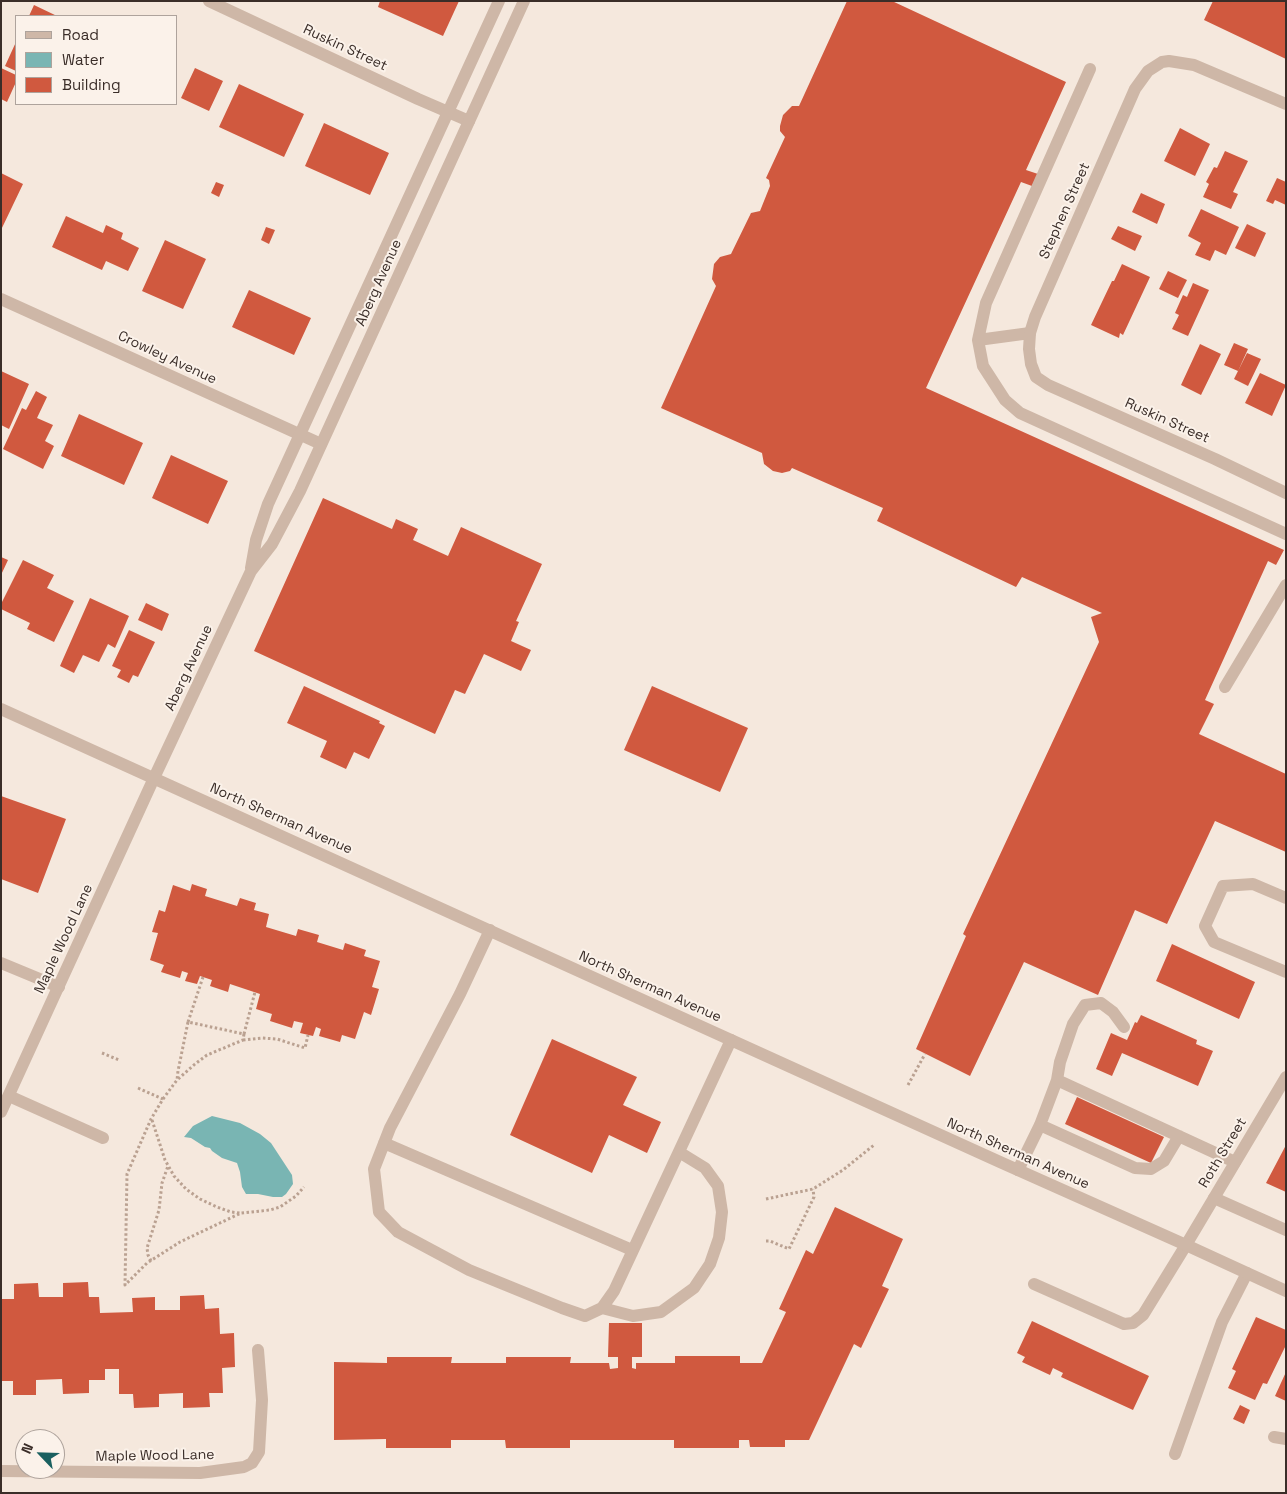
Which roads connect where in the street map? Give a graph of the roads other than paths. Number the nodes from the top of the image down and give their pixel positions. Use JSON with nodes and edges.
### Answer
{"nodes":[{"id":1,"x":209,"y":1,"type":"edge"},
{"id":2,"x":499,"y":1,"type":"edge"},
{"id":3,"x":524,"y":1,"type":"edge"},
{"id":4,"x":1090,"y":69,"type":"dead end"},
{"id":5,"x":1286,"y":104,"type":"edge"},
{"id":6,"x":448,"y":112,"type":"junction"},
{"id":7,"x":469,"y":121,"type":"junction"},
{"id":8,"x":1,"y":298,"type":"edge"},
{"id":9,"x":1030,"y":333,"type":"junction"},
{"id":10,"x":978,"y":340,"type":"junction"},
{"id":11,"x":1036,"y":377,"type":"joint"},
{"id":12,"x":299,"y":435,"type":"junction"},
{"id":13,"x":321,"y":444,"type":"junction"},
{"id":14,"x":1286,"y":493,"type":"edge"},
{"id":15,"x":1286,"y":534,"type":"edge"},
{"id":16,"x":251,"y":571,"type":"junction"},
{"id":17,"x":1286,"y":585,"type":"edge"},
{"id":18,"x":1225,"y":687,"type":"dead end"},
{"id":19,"x":1,"y":709,"type":"edge"},
{"id":20,"x":154,"y":778,"type":"junction"},
{"id":21,"x":1286,"y":898,"type":"edge"},
{"id":22,"x":490,"y":930,"type":"junction"},
{"id":23,"x":1,"y":963,"type":"edge"},
{"id":24,"x":1286,"y":972,"type":"edge"},
{"id":25,"x":59,"y":987,"type":"junction"},
{"id":26,"x":1124,"y":1027,"type":"dead end"},
{"id":27,"x":731,"y":1040,"type":"junction"},
{"id":28,"x":1286,"y":1077,"type":"edge"},
{"id":29,"x":1057,"y":1080,"type":"junction"},
{"id":30,"x":9,"y":1096,"type":"junction"},
{"id":31,"x":1,"y":1112,"type":"edge"},
{"id":32,"x":1040,"y":1125,"type":"junction"},
{"id":33,"x":1179,"y":1136,"type":"junction"},
{"id":34,"x":103,"y":1138,"type":"dead end"},
{"id":35,"x":384,"y":1143,"type":"junction"},
{"id":36,"x":680,"y":1152,"type":"junction"},
{"id":37,"x":1235,"y":1162,"type":"junction"},
{"id":38,"x":1018,"y":1170,"type":"junction"},
{"id":39,"x":1214,"y":1198,"type":"junction"},
{"id":40,"x":1286,"y":1230,"type":"edge"},
{"id":41,"x":1186,"y":1244,"type":"junction"},
{"id":42,"x":632,"y":1250,"type":"junction"},
{"id":43,"x":1247,"y":1273,"type":"junction"},
{"id":44,"x":1034,"y":1284,"type":"dead end"},
{"id":45,"x":1286,"y":1291,"type":"edge"},
{"id":46,"x":602,"y":1308,"type":"junction"},
{"id":47,"x":258,"y":1350,"type":"dead end"},
{"id":48,"x":1175,"y":1454,"type":"dead end"},
{"id":49,"x":1,"y":1471,"type":"edge"}],
"edges":[{"from":1,"to":6,"type":"street","name":"Ruskin Street"},
{"from":2,"to":6,"type":"street","name":"Aberg Avenue"},
{"from":3,"to":7,"type":"street","name":"Aberg Avenue"},
{"from":4,"to":10,"type":"street"},
{"from":5,"to":9,"type":"street","name":"Stephen Street"},
{"from":6,"to":7,"type":"street","name":"Ruskin Street"},
{"from":6,"to":12,"type":"street","name":"Aberg Avenue"},
{"from":7,"to":13,"type":"street","name":"Aberg Avenue"},
{"from":8,"to":12,"type":"street","name":"Crowley Avenue"},
{"from":9,"to":10,"type":"street"},
{"from":9,"to":11,"type":"street","name":"Stephen Street"},
{"from":10,"to":15,"type":"street"},
{"from":11,"to":14,"type":"street","name":"Ruskin Street"},
{"from":12,"to":13,"type":"street","name":"Crowley Avenue"},
{"from":12,"to":16,"type":"street","name":"Aberg Avenue"},
{"from":13,"to":16,"type":"street","name":"Aberg Avenue"},
{"from":16,"to":20,"type":"street","name":"Aberg Avenue"},
{"from":17,"to":18,"type":"street"},
{"from":19,"to":20,"type":"street","name":"North Sherman Avenue"},
{"from":20,"to":22,"type":"street","name":"North Sherman Avenue"},
{"from":20,"to":25,"type":"street","name":"Maple Wood Lane"},
{"from":21,"to":24,"type":"street"},
{"from":22,"to":27,"type":"street","name":"North Sherman Avenue"},
{"from":22,"to":35,"type":"street"},
{"from":23,"to":25,"type":"street"},
{"from":25,"to":30,"type":"street","name":"Maple Wood Lane"},
{"from":26,"to":29,"type":"street"},
{"from":27,"to":36,"type":"street"},
{"from":27,"to":38,"type":"street","name":"North Sherman Avenue"},
{"from":28,"to":37,"type":"street","name":"Roth Street"},
{"from":29,"to":32,"type":"street"},
{"from":29,"to":33,"type":"street"},
{"from":30,"to":31,"type":"street","name":"Maple Wood Lane"},
{"from":30,"to":34,"type":"street"},
{"from":32,"to":33,"type":"street"},
{"from":32,"to":38,"type":"street"},
{"from":33,"to":37,"type":"street"},
{"from":35,"to":42,"type":"street"},
{"from":35,"to":46,"type":"street"},
{"from":36,"to":42,"type":"street"},
{"from":36,"to":46,"type":"street"},
{"from":37,"to":39,"type":"street","name":"Roth Street"},
{"from":38,"to":41,"type":"street","name":"North Sherman Avenue"},
{"from":39,"to":40,"type":"street"},
{"from":39,"to":41,"type":"street","name":"Roth Street"},
{"from":41,"to":43,"type":"street","name":"North Sherman Avenue"},
{"from":41,"to":44,"type":"street","name":"Roth Street"},
{"from":42,"to":46,"type":"street"},
{"from":43,"to":45,"type":"street","name":"North Sherman Avenue"},
{"from":43,"to":48,"type":"street"},
{"from":47,"to":49,"type":"street","name":"Maple Wood Lane"}]}
